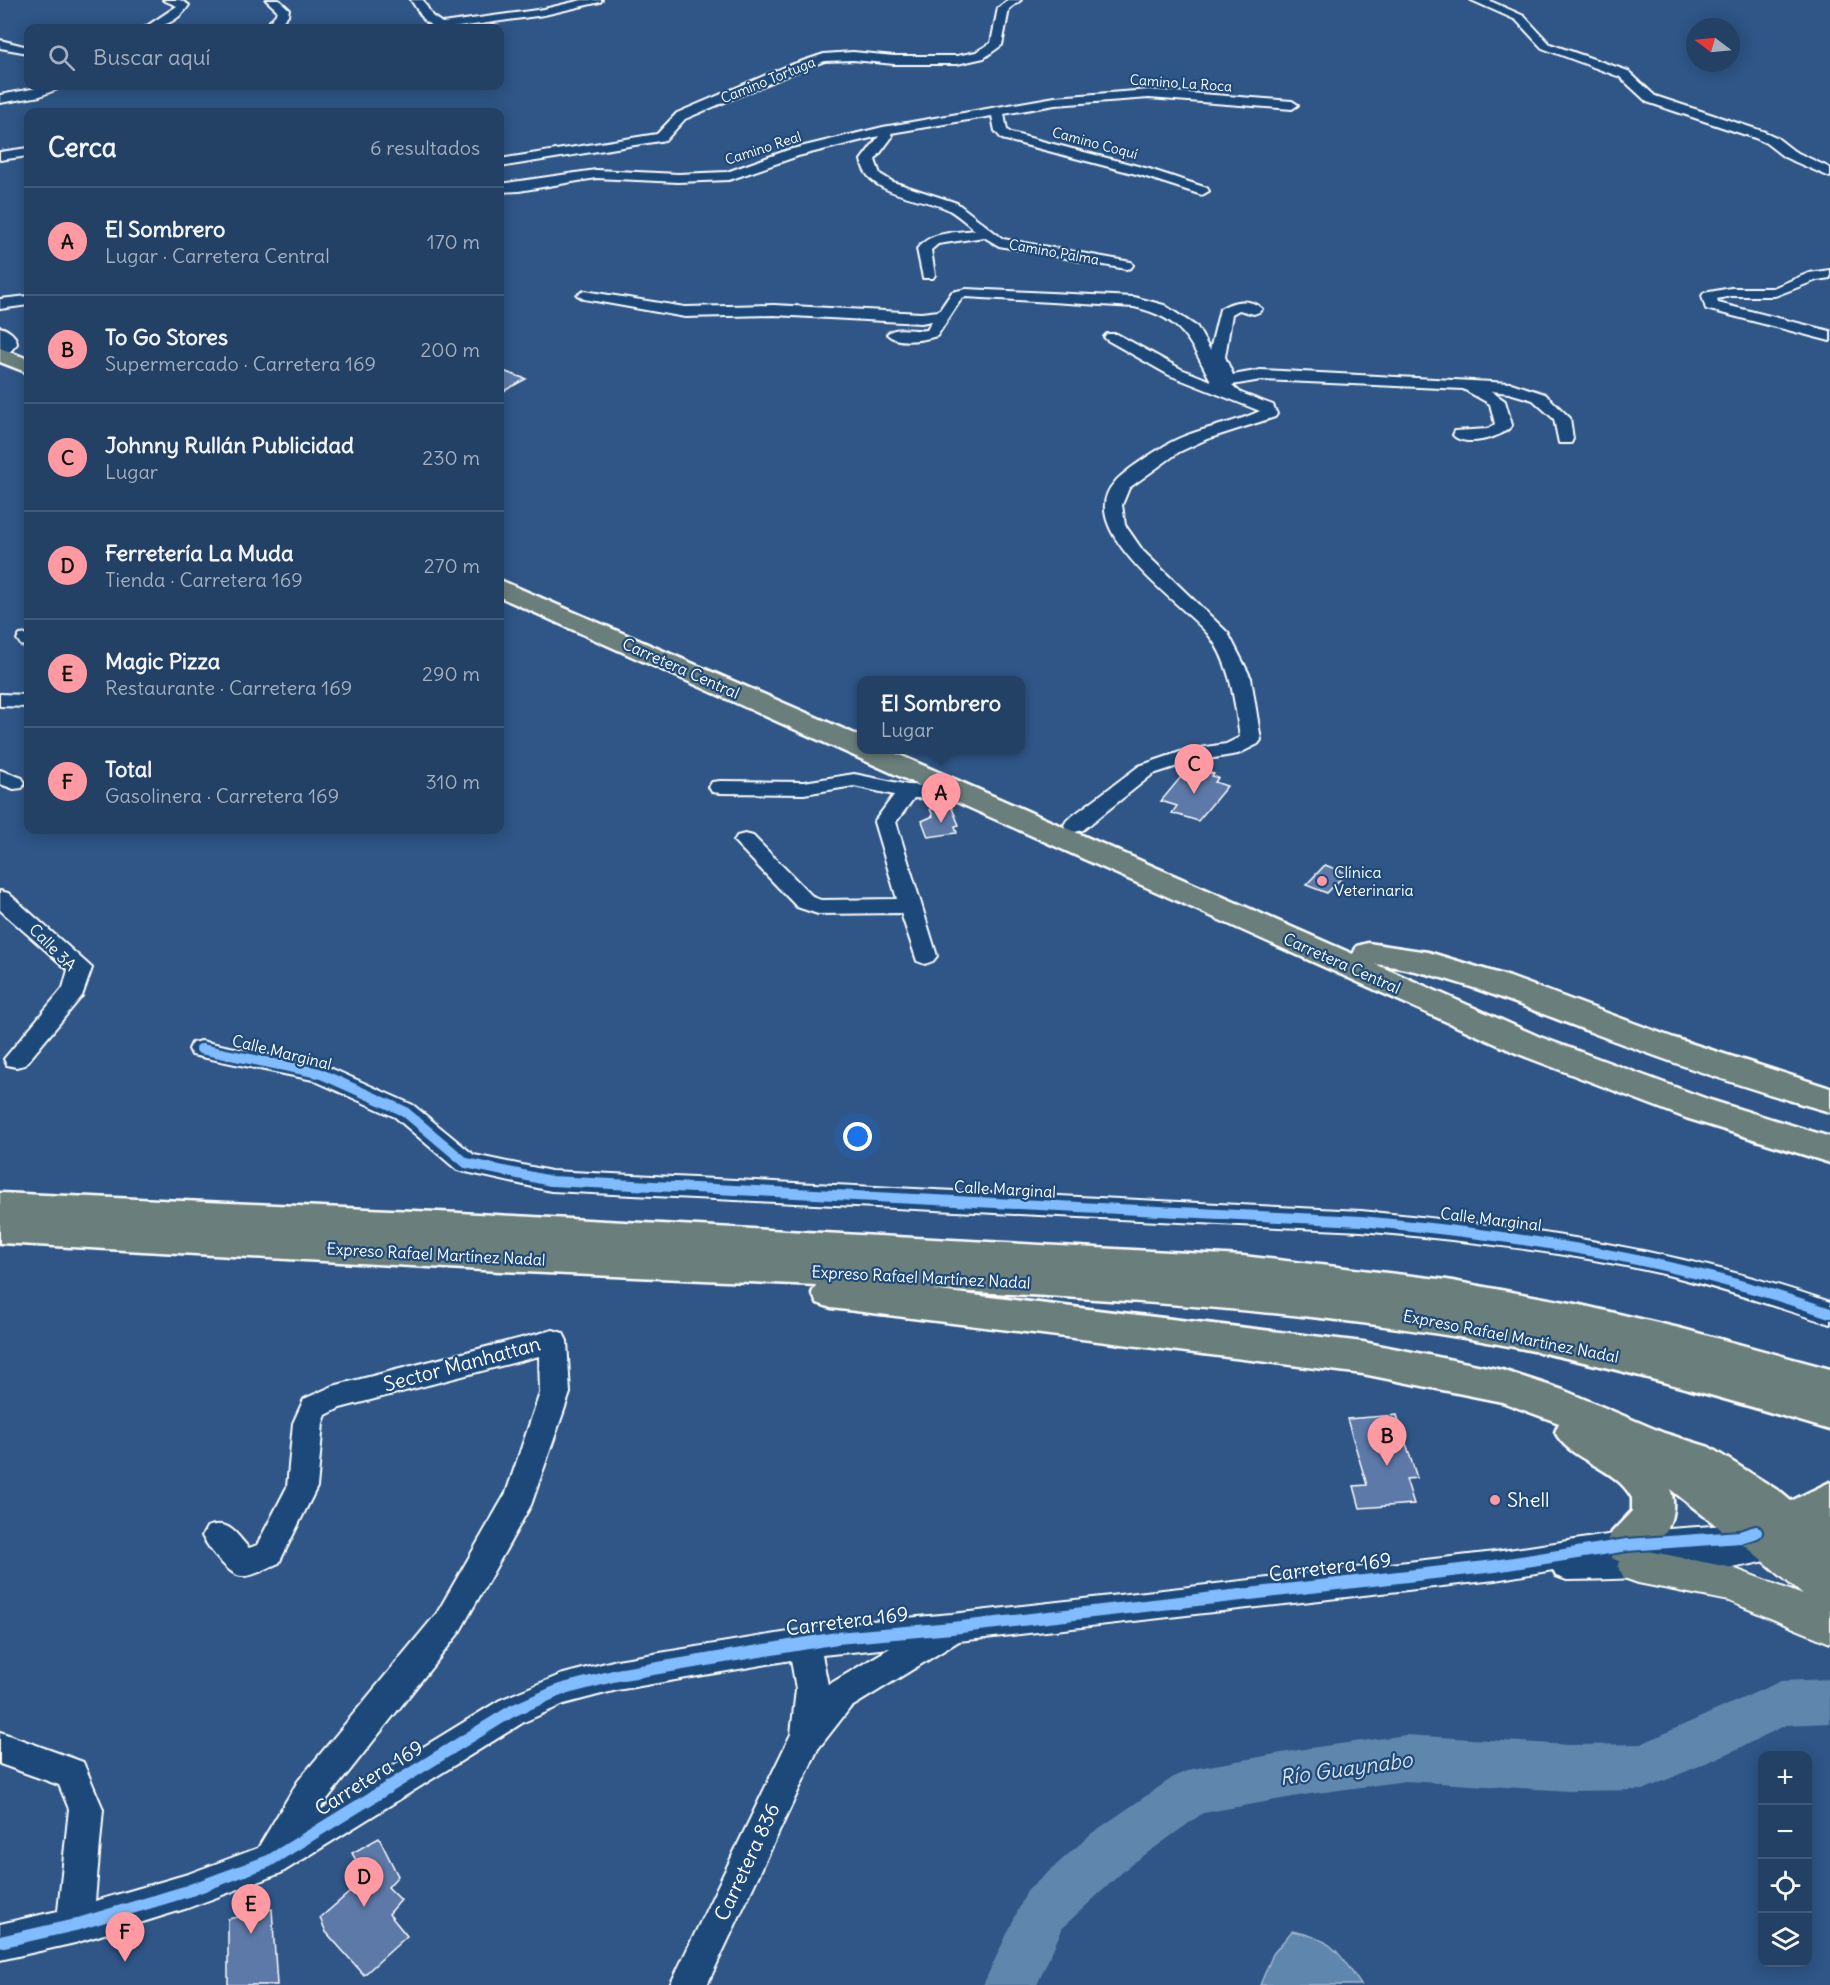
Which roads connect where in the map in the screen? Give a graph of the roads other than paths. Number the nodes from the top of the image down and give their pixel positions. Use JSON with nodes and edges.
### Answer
{"nodes":[{"id":1,"x":169,"y":0,"type":"edge"},
{"id":2,"x":272,"y":0,"type":"edge"},
{"id":3,"x":417,"y":0,"type":"edge"},
{"id":4,"x":596,"y":0,"type":"edge"},
{"id":5,"x":1015,"y":0,"type":"edge"},
{"id":6,"x":1477,"y":0,"type":"edge"},
{"id":7,"x":157,"y":24,"type":"edge"},
{"id":8,"x":274,"y":24,"type":"edge"},
{"id":9,"x":435,"y":24,"type":"edge"},
{"id":10,"x":466,"y":24,"type":"edge"},
{"id":11,"x":0,"y":44,"type":"edge"},
{"id":12,"x":24,"y":49,"type":"edge"},
{"id":13,"x":46,"y":90,"type":"edge"},
{"id":14,"x":0,"y":99,"type":"edge"},
{"id":15,"x":1292,"y":105,"type":"dead end"},
{"id":16,"x":997,"y":111,"type":"junction"},
{"id":17,"x":883,"y":131,"type":"junction"},
{"id":18,"x":24,"y":153,"type":"edge"},
{"id":19,"x":0,"y":156,"type":"edge"},
{"id":20,"x":504,"y":163,"type":"edge"},
{"id":21,"x":1830,"y":173,"type":"edge"},
{"id":22,"x":504,"y":188,"type":"edge"},
{"id":23,"x":1202,"y":191,"type":"dead end"},
{"id":24,"x":986,"y":233,"type":"junction"},
{"id":25,"x":1126,"y":265,"type":"dead end"},
{"id":26,"x":1830,"y":274,"type":"edge"},
{"id":27,"x":928,"y":275,"type":"dead end"},
{"id":28,"x":584,"y":295,"type":"dead end"},
{"id":29,"x":24,"y":302,"type":"edge"},
{"id":30,"x":0,"y":304,"type":"edge"},
{"id":31,"x":1254,"y":309,"type":"dead end"},
{"id":32,"x":944,"y":315,"type":"junction"},
{"id":33,"x":0,"y":332,"type":"edge"},
{"id":34,"x":895,"y":334,"type":"dead end"},
{"id":35,"x":1830,"y":336,"type":"edge"},
{"id":36,"x":1112,"y":337,"type":"dead end"},
{"id":37,"x":0,"y":354,"type":"edge"},
{"id":38,"x":24,"y":365,"type":"edge"},
{"id":39,"x":0,"y":367,"type":"edge"},
{"id":40,"x":24,"y":378,"type":"edge"},
{"id":41,"x":1466,"y":384,"type":"junction"},
{"id":42,"x":1228,"y":386,"type":"junction"},
{"id":43,"x":1461,"y":435,"type":"dead end"},
{"id":44,"x":1565,"y":439,"type":"dead end"},
{"id":45,"x":504,"y":576,"type":"edge"},
{"id":46,"x":504,"y":590,"type":"edge"},
{"id":47,"x":0,"y":700,"type":"edge"},
{"id":48,"x":24,"y":701,"type":"edge"},
{"id":49,"x":857,"y":731,"type":"edge"},
{"id":50,"x":857,"y":746,"type":"edge"},
{"id":51,"x":875,"y":754,"type":"edge"},
{"id":52,"x":908,"y":754,"type":"edge"},
{"id":53,"x":720,"y":787,"type":"dead end"},
{"id":54,"x":908,"y":792,"type":"junction"},
{"id":55,"x":963,"y":792,"type":"junction"},
{"id":56,"x":1075,"y":825,"type":"junction"},
{"id":57,"x":745,"y":841,"type":"dead end"},
{"id":58,"x":0,"y":898,"type":"edge"},
{"id":59,"x":910,"y":906,"type":"junction"},
{"id":60,"x":1368,"y":953,"type":"junction"},
{"id":61,"x":925,"y":956,"type":"dead end"},
{"id":62,"x":201,"y":1049,"type":"dead end"},
{"id":63,"x":16,"y":1059,"type":"dead end"},
{"id":64,"x":1830,"y":1100,"type":"edge"},
{"id":65,"x":1830,"y":1129,"type":"edge"},
{"id":66,"x":1830,"y":1150,"type":"edge"},
{"id":67,"x":0,"y":1206,"type":"edge"},
{"id":68,"x":0,"y":1229,"type":"edge"},
{"id":69,"x":444,"y":1256,"type":"junction"},
{"id":70,"x":1830,"y":1313,"type":"edge"},
{"id":71,"x":1782,"y":1385,"type":"junction"},
{"id":72,"x":1830,"y":1385,"type":"edge"},
{"id":73,"x":1502,"y":1386,"type":"junction"},
{"id":74,"x":1830,"y":1414,"type":"edge"},
{"id":75,"x":1830,"y":1500,"type":"edge"},
{"id":76,"x":218,"y":1536,"type":"dead end"},
{"id":77,"x":1804,"y":1552,"type":"edge"},
{"id":78,"x":1633,"y":1555,"type":"junction"},
{"id":79,"x":1830,"y":1625,"type":"edge"},
{"id":80,"x":952,"y":1628,"type":"junction"},
{"id":81,"x":803,"y":1645,"type":"junction"},
{"id":82,"x":806,"y":1738,"type":"junction"},
{"id":83,"x":0,"y":1748,"type":"edge"},
{"id":84,"x":269,"y":1860,"type":"junction"},
{"id":85,"x":75,"y":1925,"type":"junction"},
{"id":86,"x":0,"y":1942,"type":"edge"},
{"id":87,"x":688,"y":1985,"type":"edge"}],
"edges":[{"from":1,"to":7,"type":"street"},
{"from":2,"to":8,"type":"street"},
{"from":3,"to":9,"type":"street"},
{"from":4,"to":10,"type":"street"},
{"from":5,"to":20,"type":"street","name":"Camino Tortuga"},
{"from":6,"to":21,"type":"street"},
{"from":11,"to":12,"type":"street"},
{"from":13,"to":14,"type":"street"},
{"from":15,"to":16,"type":"street","name":"Camino La Roca"},
{"from":16,"to":17,"type":"street","name":"Camino Real"},
{"from":16,"to":23,"type":"street","name":"Camino Coquí"},
{"from":17,"to":22,"type":"street","name":"Camino Real"},
{"from":17,"to":24,"type":"street","name":"Camino Palma"},
{"from":18,"to":19,"type":"street"},
{"from":24,"to":25,"type":"street","name":"Camino Palma"},
{"from":24,"to":27,"type":"street"},
{"from":26,"to":35,"type":"street"},
{"from":28,"to":32,"type":"street"},
{"from":29,"to":30,"type":"street"},
{"from":31,"to":42,"type":"street"},
{"from":32,"to":34,"type":"street"},
{"from":32,"to":42,"type":"street"},
{"from":33,"to":37,"type":"street"},
{"from":36,"to":42,"type":"street"},
{"from":37,"to":38,"type":"highway"},
{"from":39,"to":40,"type":"highway"},
{"from":41,"to":42,"type":"street"},
{"from":41,"to":43,"type":"street"},
{"from":41,"to":44,"type":"street"},
{"from":42,"to":56,"type":"street"},
{"from":45,"to":49,"type":"highway","name":"Carretera Central"},
{"from":46,"to":50,"type":"highway","name":"Carretera Central"},
{"from":47,"to":48,"type":"street"},
{"from":51,"to":55,"type":"highway","name":"Carretera Central"},
{"from":52,"to":56,"type":"highway","name":"Carretera Central"},
{"from":53,"to":54,"type":"street"},
{"from":54,"to":55,"type":"street"},
{"from":54,"to":59,"type":"street"},
{"from":55,"to":66,"type":"highway","name":"Carretera Central"},
{"from":56,"to":60,"type":"highway","name":"Carretera Central"},
{"from":57,"to":59,"type":"street"},
{"from":58,"to":63,"type":"street","name":"Calle 3A"},
{"from":59,"to":61,"type":"street"},
{"from":60,"to":64,"type":"highway"},
{"from":60,"to":65,"type":"highway","name":"Carretera Central"},
{"from":62,"to":70,"type":"street","name":"Calle Marginal"},
{"from":67,"to":71,"type":"highway","name":"Expreso Rafael Martínez Nadal"},
{"from":68,"to":69,"type":"highway","name":"Expreso Rafael Martínez Nadal"},
{"from":69,"to":71,"type":"highway","name":"Expreso Rafael Martínez Nadal"},
{"from":69,"to":73,"type":"highway"},
{"from":71,"to":72,"type":"highway","name":"Expreso Rafael Martínez Nadal"},
{"from":71,"to":74,"type":"highway","name":"Expreso Rafael Martínez Nadal"},
{"from":73,"to":77,"type":"highway"},
{"from":73,"to":78,"type":"highway"},
{"from":75,"to":77,"type":"highway","name":"Carretera 169"},
{"from":76,"to":84,"type":"street","name":"Sector Manhattan"},
{"from":77,"to":78,"type":"street","name":"Carretera 169"},
{"from":78,"to":79,"type":"main road"},
{"from":78,"to":80,"type":"street","name":"Carretera 169"},
{"from":80,"to":81,"type":"street","name":"Carretera 169"},
{"from":80,"to":82,"type":"street","name":"Carretera 836"},
{"from":81,"to":82,"type":"street","name":"Carretera 836"},
{"from":81,"to":84,"type":"street","name":"Carretera 169"},
{"from":82,"to":87,"type":"street","name":"Carretera 836"},
{"from":83,"to":85,"type":"street"},
{"from":84,"to":85,"type":"street","name":"Carretera 169"},
{"from":85,"to":86,"type":"street","name":"Carretera 169"}]}
